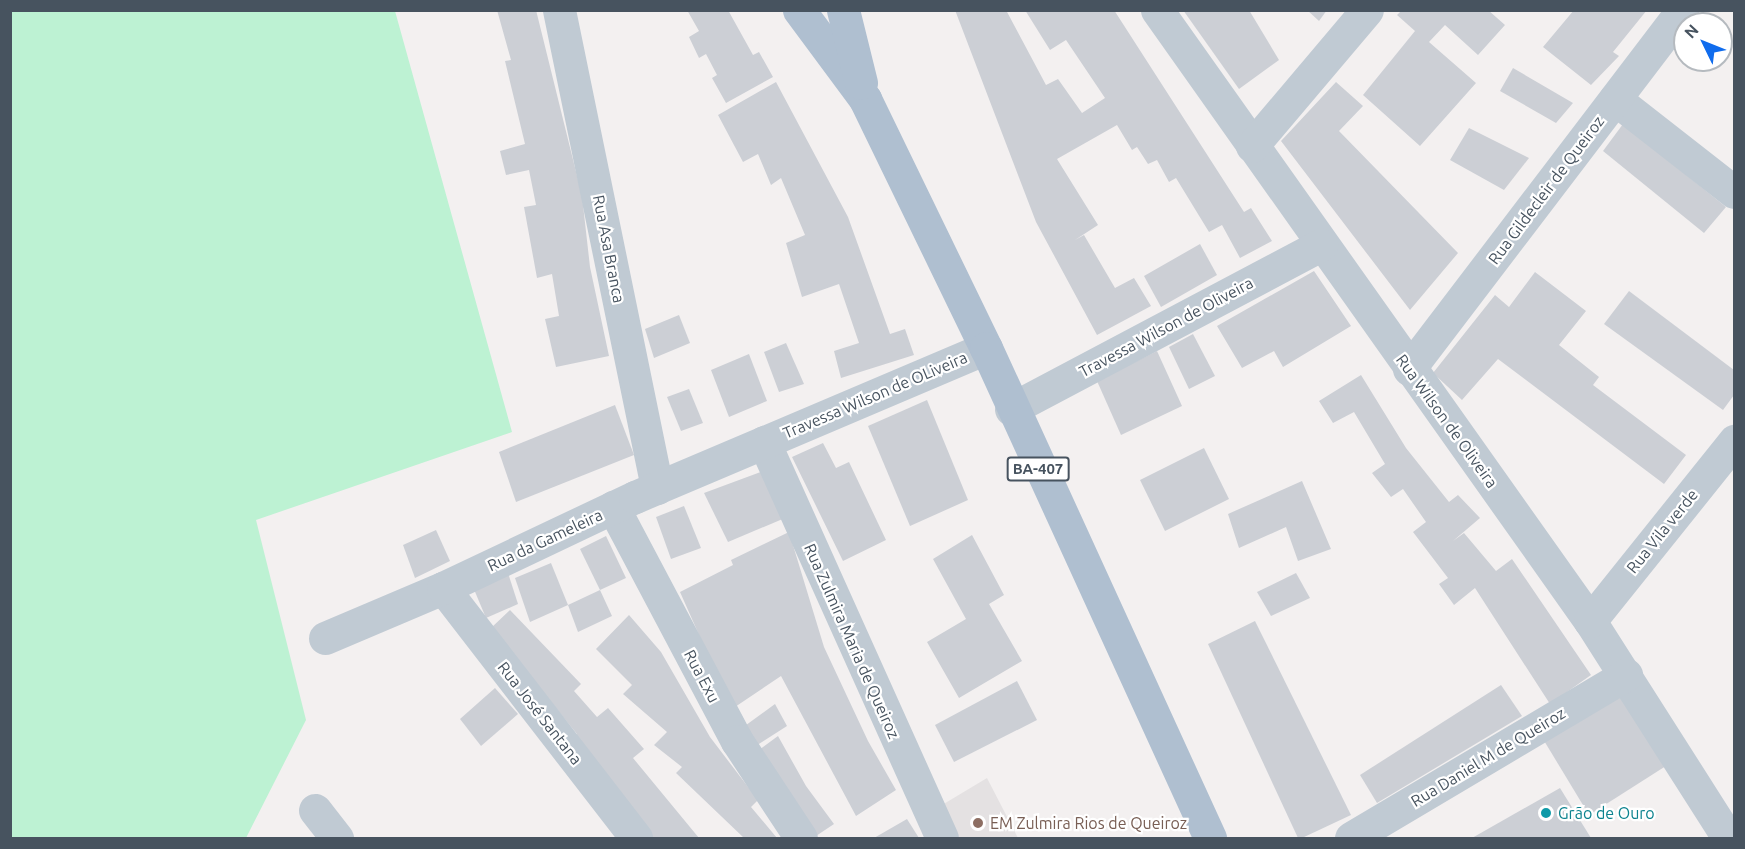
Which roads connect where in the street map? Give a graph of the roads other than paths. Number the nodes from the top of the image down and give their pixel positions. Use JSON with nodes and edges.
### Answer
{"nodes":[{"id":1,"x":560,"y":10,"type":"edge"},
{"id":2,"x":799,"y":10,"type":"edge"},
{"id":3,"x":843,"y":10,"type":"edge"},
{"id":4,"x":1157,"y":10,"type":"edge"},
{"id":5,"x":1367,"y":10,"type":"edge"},
{"id":6,"x":1682,"y":10,"type":"edge"},
{"id":7,"x":865,"y":99,"type":"junction"},
{"id":8,"x":1615,"y":99,"type":"junction"},
{"id":9,"x":1252,"y":146,"type":"junction"},
{"id":10,"x":1734,"y":192,"type":"edge"},
{"id":11,"x":1321,"y":245,"type":"junction"},
{"id":12,"x":986,"y":348,"type":"junction"},
{"id":13,"x":1409,"y":369,"type":"junction"},
{"id":14,"x":1011,"y":409,"type":"junction"},
{"id":15,"x":1734,"y":441,"type":"edge"},
{"id":16,"x":764,"y":442,"type":"junction"},
{"id":17,"x":657,"y":488,"type":"junction"},
{"id":18,"x":613,"y":507,"type":"junction"},
{"id":19,"x":443,"y":588,"type":"junction"},
{"id":20,"x":1590,"y":621,"type":"junction"},
{"id":21,"x":326,"y":638,"type":"dead end"},
{"id":22,"x":1626,"y":675,"type":"junction"},
{"id":23,"x":315,"y":810,"type":"dead end"},
{"id":24,"x":337,"y":838,"type":"edge"},
{"id":25,"x":636,"y":838,"type":"edge"},
{"id":26,"x":801,"y":838,"type":"edge"},
{"id":27,"x":942,"y":838,"type":"edge"},
{"id":28,"x":1210,"y":838,"type":"edge"},
{"id":29,"x":1351,"y":838,"type":"edge"},
{"id":30,"x":1728,"y":838,"type":"edge"}],
"edges":[{"from":1,"to":17,"type":"street","name":"Rua Asa Branca"},
{"from":2,"to":7,"type":"main road","number":"BA-407"},
{"from":3,"to":7,"type":"main road","number":"BA-407"},
{"from":4,"to":9,"type":"street","name":"Rua Wilson de Oliveira"},
{"from":5,"to":9,"type":"street"},
{"from":6,"to":8,"type":"street","name":"Rua Gildecleir de Queiroz"},
{"from":7,"to":12,"type":"main road","number":"BA-407"},
{"from":8,"to":10,"type":"street"},
{"from":8,"to":13,"type":"street","name":"Rua Gildecleir de Queiroz"},
{"from":9,"to":11,"type":"street","name":"Rua Wilson de Oliveira"},
{"from":11,"to":13,"type":"street","name":"Rua Wilson de Oliveira"},
{"from":11,"to":14,"type":"street","name":"Travessa Wilson de Oliveira"},
{"from":12,"to":14,"type":"main road","number":"BA-407"},
{"from":12,"to":16,"type":"street","name":"Travessa Wilson de OLiveira"},
{"from":13,"to":20,"type":"street","name":"Rua Wilson de Oliveira"},
{"from":14,"to":28,"type":"main road","number":"BA-407"},
{"from":15,"to":20,"type":"street","name":"Rua Vila verde"},
{"from":16,"to":17,"type":"street","name":"Rua da Gameleira"},
{"from":16,"to":27,"type":"street","name":"Rua Zulmira Maria de Queiroz"},
{"from":17,"to":18,"type":"street","name":"Rua da Gameleira"},
{"from":18,"to":19,"type":"street","name":"Rua da Gameleira"},
{"from":18,"to":26,"type":"street","name":"Rua Exu"},
{"from":19,"to":21,"type":"street","name":"Rua da Gameleira"},
{"from":19,"to":25,"type":"street","name":"Rua José Santana"},
{"from":20,"to":22,"type":"street","name":"Rua Wilson de Oliveira"},
{"from":22,"to":29,"type":"street","name":"Rua Daniel M de Queiroz"},
{"from":22,"to":30,"type":"street","name":"Rua Wilson de Oliveira"},
{"from":23,"to":24,"type":"street"}]}
